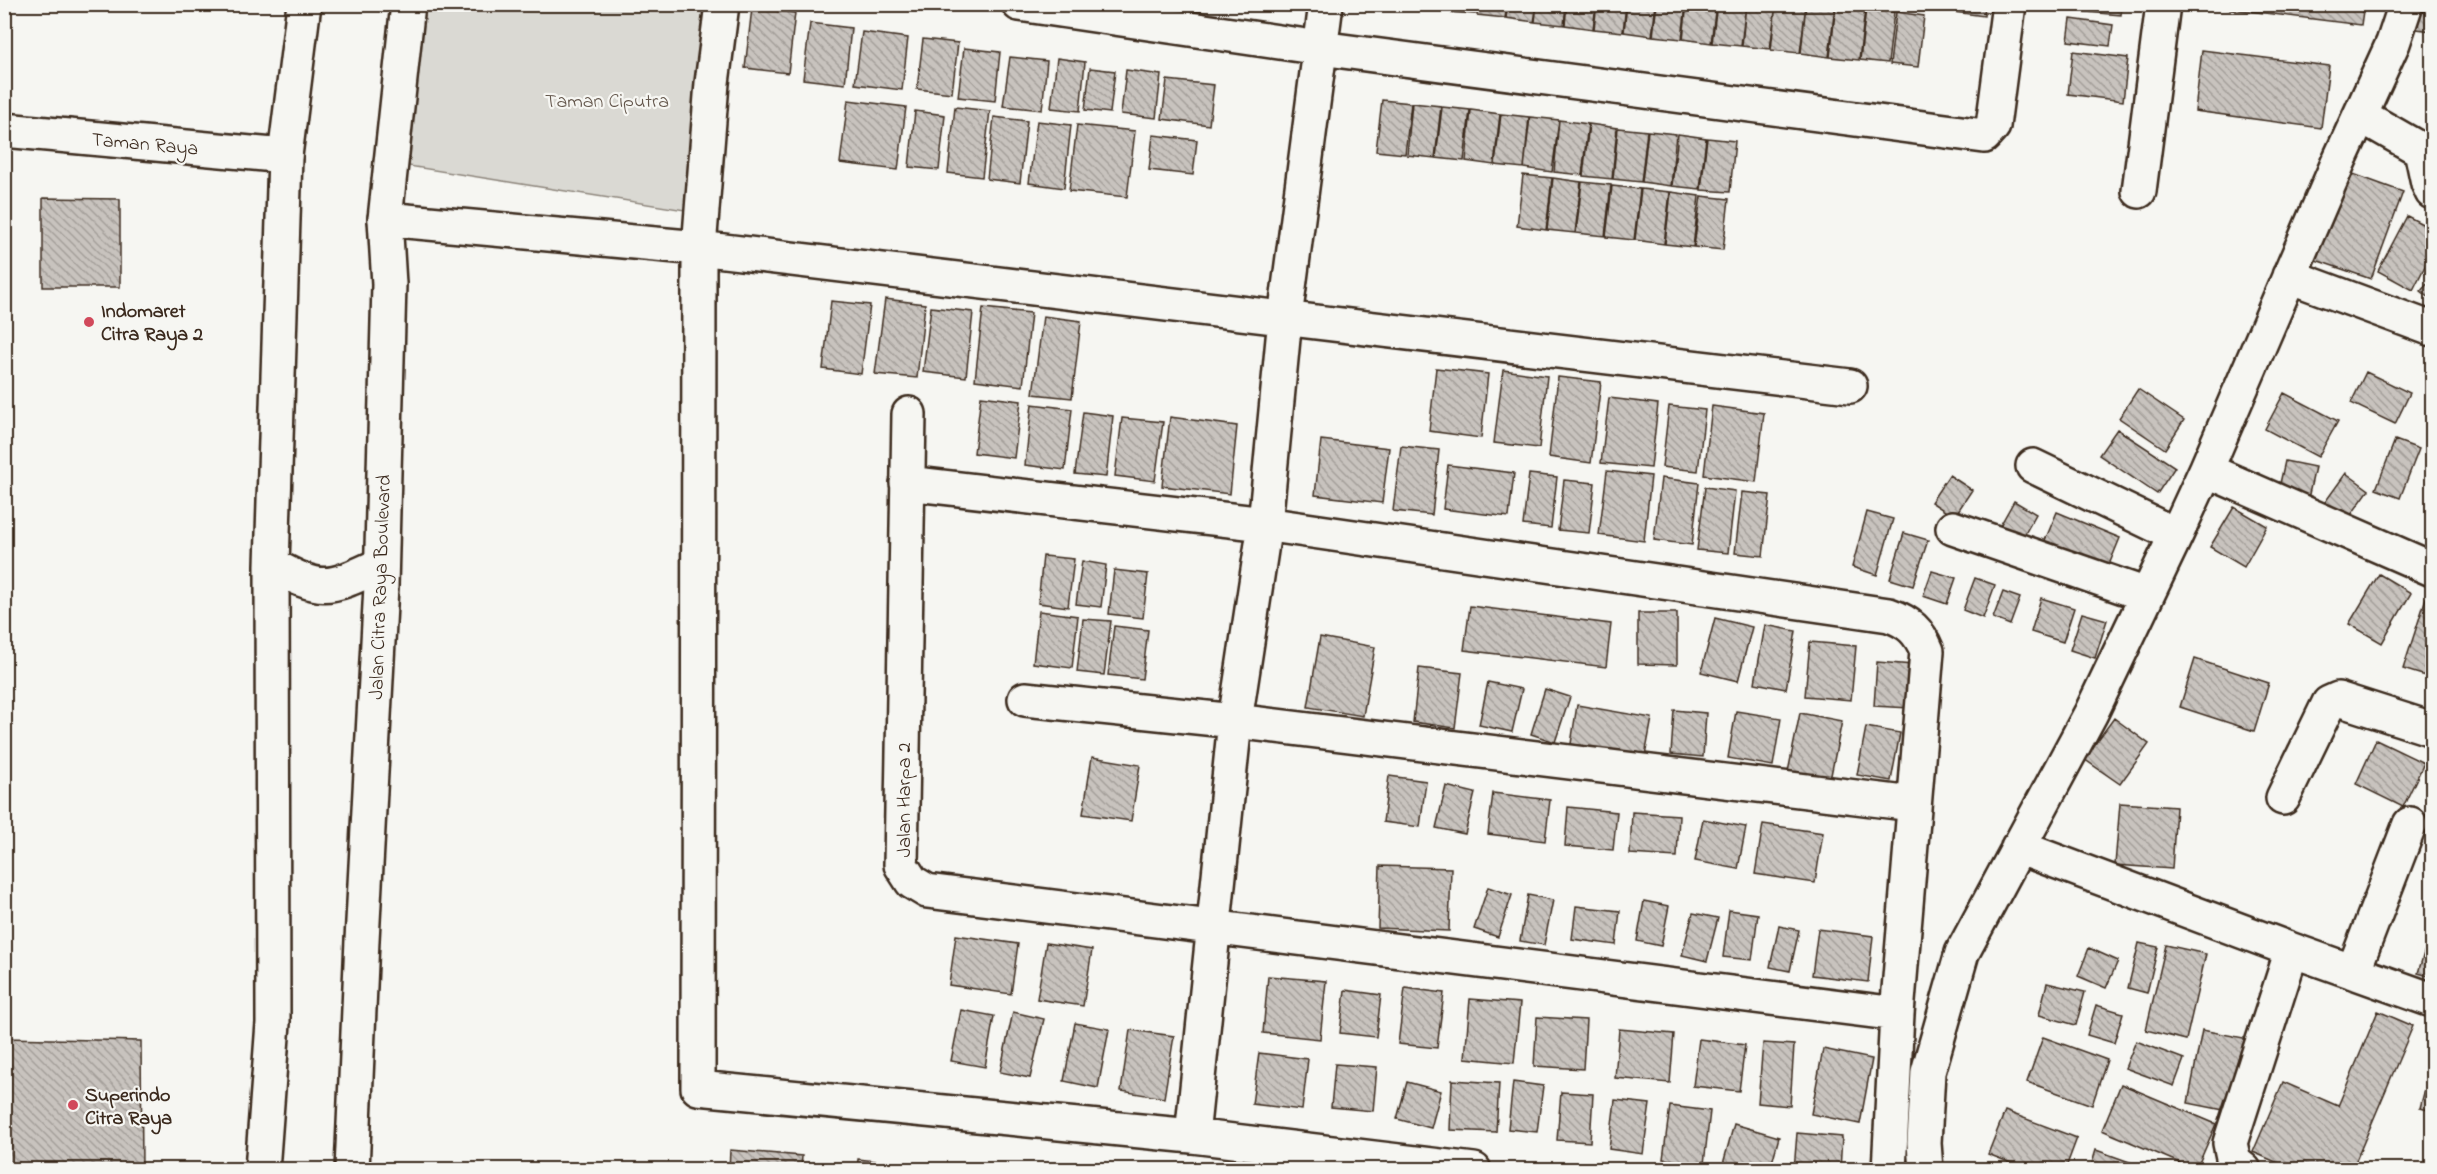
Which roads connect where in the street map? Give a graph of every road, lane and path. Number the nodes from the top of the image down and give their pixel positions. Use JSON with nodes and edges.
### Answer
{"nodes":[{"id":1,"x":304,"y":4,"type":"edge"},
{"id":2,"x":408,"y":4,"type":"edge"},
{"id":3,"x":722,"y":4,"type":"edge"},
{"id":4,"x":1019,"y":4,"type":"edge"},
{"id":5,"x":1326,"y":4,"type":"edge"},
{"id":6,"x":2009,"y":4,"type":"edge"},
{"id":7,"x":2163,"y":4,"type":"edge"},
{"id":8,"x":2406,"y":4,"type":"edge"},
{"id":9,"x":1320,"y":48,"type":"junction"},
{"id":10,"x":2360,"y":115,"type":"junction"},
{"id":11,"x":4,"y":130,"type":"edge"},
{"id":12,"x":285,"y":156,"type":"junction"},
{"id":13,"x":2139,"y":191,"type":"dead end"},
{"id":14,"x":2433,"y":192,"type":"edge"},
{"id":15,"x":385,"y":219,"type":"junction"},
{"id":16,"x":699,"y":248,"type":"junction"},
{"id":17,"x":2289,"y":276,"type":"junction"},
{"id":18,"x":1285,"y":318,"type":"junction"},
{"id":19,"x":2433,"y":328,"type":"edge"},
{"id":20,"x":1850,"y":386,"type":"dead end"},
{"id":21,"x":909,"y":414,"type":"dead end"},
{"id":22,"x":2033,"y":466,"type":"dead end"},
{"id":23,"x":2206,"y":470,"type":"junction"},
{"id":24,"x":907,"y":483,"type":"junction"},
{"id":25,"x":1265,"y":524,"type":"junction"},
{"id":26,"x":1953,"y":528,"type":"dead end"},
{"id":27,"x":2176,"y":535,"type":"junction"},
{"id":28,"x":272,"y":565,"type":"junction"},
{"id":29,"x":380,"y":565,"type":"junction"},
{"id":30,"x":2433,"y":569,"type":"edge"},
{"id":31,"x":2147,"y":595,"type":"junction"},
{"id":32,"x":1025,"y":699,"type":"dead end"},
{"id":33,"x":1235,"y":721,"type":"junction"},
{"id":34,"x":2433,"y":729,"type":"edge"},
{"id":35,"x":2283,"y":798,"type":"dead end"},
{"id":36,"x":1913,"y":804,"type":"junction"},
{"id":37,"x":2410,"y":824,"type":"dead end"},
{"id":38,"x":2018,"y":847,"type":"junction"},
{"id":39,"x":1212,"y":926,"type":"junction"},
{"id":40,"x":2292,"y":950,"type":"junction"},
{"id":41,"x":2353,"y":972,"type":"junction"},
{"id":42,"x":2433,"y":1000,"type":"edge"},
{"id":43,"x":1897,"y":1014,"type":"junction"},
{"id":44,"x":1192,"y":1136,"type":"junction"},
{"id":45,"x":262,"y":1170,"type":"edge"},
{"id":46,"x":352,"y":1170,"type":"edge"},
{"id":47,"x":1474,"y":1170,"type":"edge"},
{"id":48,"x":1889,"y":1170,"type":"edge"},
{"id":49,"x":1926,"y":1170,"type":"edge"},
{"id":50,"x":2244,"y":1170,"type":"edge"}],
"edges":[{"from":1,"to":12,"type":"street"},
{"from":2,"to":15,"type":"street","name":"Jalan Citra Raya Boulevard"},
{"from":3,"to":16,"type":"street"},
{"from":4,"to":9,"type":"street"},
{"from":5,"to":9,"type":"street"},
{"from":6,"to":9,"type":"street"},
{"from":7,"to":13,"type":"street"},
{"from":8,"to":10,"type":"street"},
{"from":9,"to":18,"type":"street"},
{"from":10,"to":14,"type":"street"},
{"from":10,"to":17,"type":"street"},
{"from":11,"to":12,"type":"street","name":"Taman Raya"},
{"from":12,"to":28,"type":"street"},
{"from":15,"to":16,"type":"street"},
{"from":15,"to":29,"type":"street","name":"Jalan Citra Raya Boulevard"},
{"from":16,"to":18,"type":"street"},
{"from":16,"to":44,"type":"street"},
{"from":17,"to":19,"type":"street"},
{"from":17,"to":23,"type":"street"},
{"from":18,"to":20,"type":"street"},
{"from":18,"to":25,"type":"street"},
{"from":21,"to":24,"type":"street","name":"Jalan Harpa 2"},
{"from":22,"to":27,"type":"street"},
{"from":23,"to":27,"type":"street"},
{"from":23,"to":30,"type":"street"},
{"from":24,"to":25,"type":"street"},
{"from":24,"to":39,"type":"street","name":"Jalan Harpa 2"},
{"from":25,"to":33,"type":"street"},
{"from":25,"to":36,"type":"street"},
{"from":26,"to":31,"type":"street"},
{"from":27,"to":31,"type":"street"},
{"from":28,"to":29,"type":"street"},
{"from":28,"to":45,"type":"street"},
{"from":29,"to":46,"type":"street","name":"Jalan Citra Raya Boulevard"},
{"from":31,"to":38,"type":"street"},
{"from":32,"to":33,"type":"street"},
{"from":33,"to":36,"type":"street"},
{"from":33,"to":39,"type":"street"},
{"from":34,"to":35,"type":"street"},
{"from":36,"to":43,"type":"street"},
{"from":37,"to":41,"type":"street"},
{"from":38,"to":40,"type":"street"},
{"from":38,"to":49,"type":"street"},
{"from":39,"to":43,"type":"street","name":"Jalan Harpa 2"},
{"from":39,"to":44,"type":"street"},
{"from":40,"to":41,"type":"street"},
{"from":40,"to":50,"type":"street"},
{"from":41,"to":42,"type":"street"},
{"from":43,"to":48,"type":"street"},
{"from":44,"to":47,"type":"street"}]}
